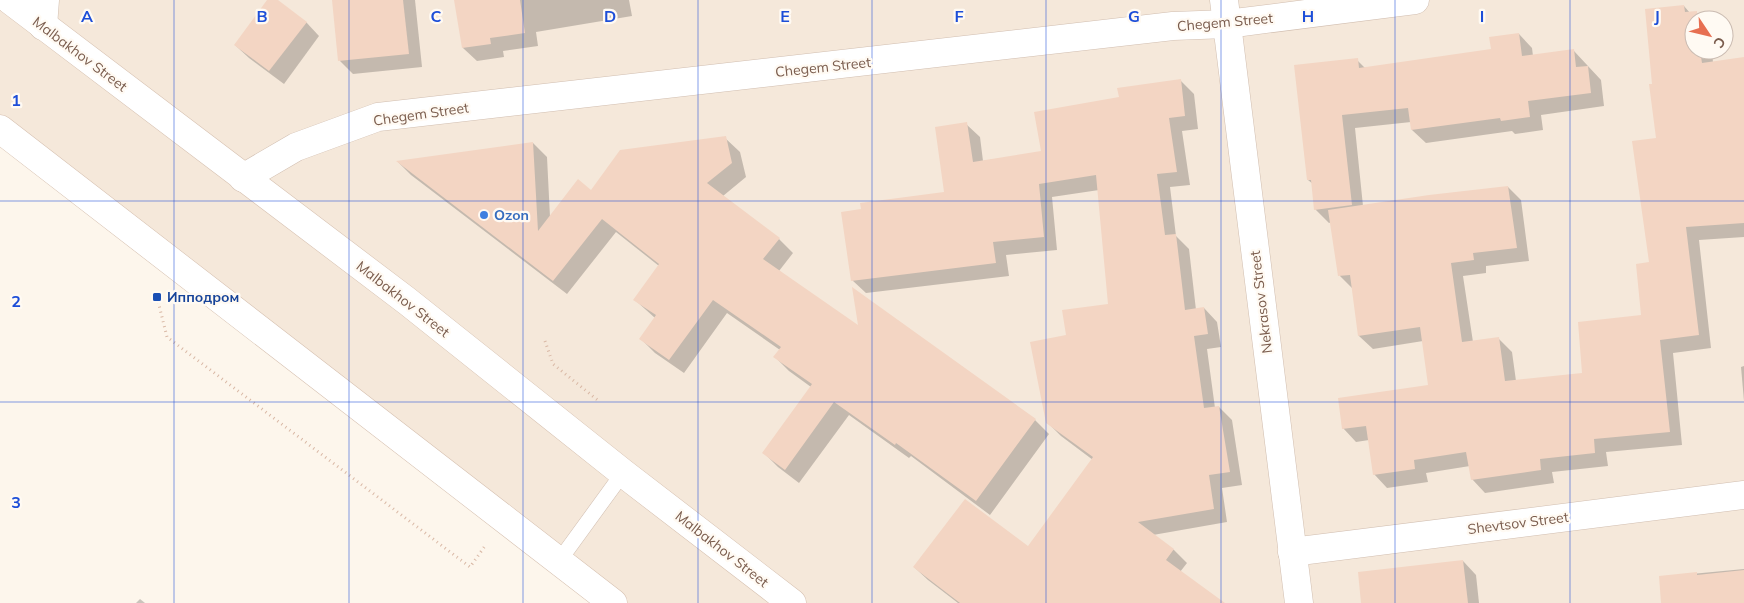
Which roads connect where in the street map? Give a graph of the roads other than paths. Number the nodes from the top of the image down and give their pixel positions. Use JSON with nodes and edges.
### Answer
{"nodes":[{"id":1,"x":10,"y":0,"type":"edge"},
{"id":2,"x":1415,"y":0,"type":"edge"},
{"id":3,"x":1226,"y":12,"type":"edge"},
{"id":4,"x":44,"y":13,"type":"edge"},
{"id":5,"x":0,"y":129,"type":"edge"},
{"id":6,"x":243,"y":178,"type":"junction"},
{"id":7,"x":623,"y":473,"type":"junction"},
{"id":8,"x":1744,"y":495,"type":"edge"},
{"id":9,"x":1292,"y":552,"type":"junction"},
{"id":10,"x":559,"y":560,"type":"junction"},
{"id":11,"x":613,"y":603,"type":"edge"},
{"id":12,"x":792,"y":603,"type":"edge"},
{"id":13,"x":1299,"y":603,"type":"edge"}],
"edges":[{"from":1,"to":4,"type":"street","name":"Malbakhov Street"},
{"from":2,"to":3,"type":"street","name":"Chegem Street"},
{"from":3,"to":6,"type":"street","name":"Chegem Street"},
{"from":3,"to":9,"type":"street","name":"Nekrasov Street"},
{"from":4,"to":6,"type":"street","name":"Malbakhov Street"},
{"from":5,"to":10,"type":"street"},
{"from":6,"to":7,"type":"street","name":"Malbakhov Street"},
{"from":7,"to":10,"type":"lane"},
{"from":7,"to":12,"type":"street","name":"Malbakhov Street"},
{"from":8,"to":9,"type":"street","name":"Shevtsov Street"},
{"from":9,"to":13,"type":"street","name":"Nekrasov Street"},
{"from":10,"to":11,"type":"street"}]}
